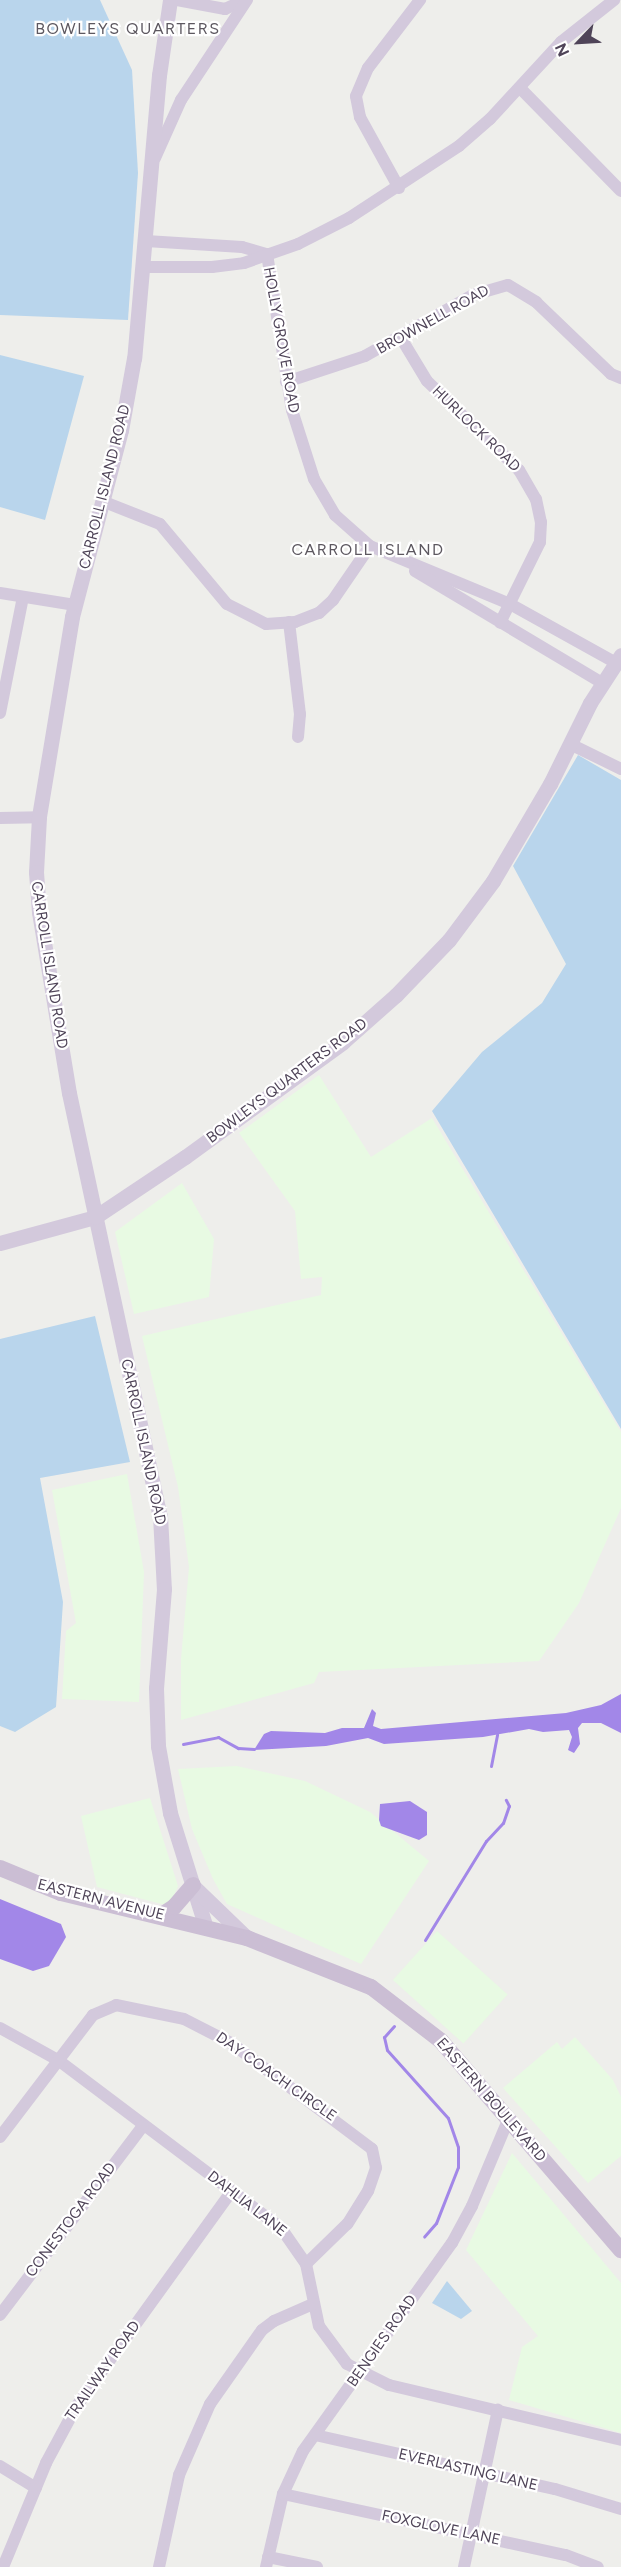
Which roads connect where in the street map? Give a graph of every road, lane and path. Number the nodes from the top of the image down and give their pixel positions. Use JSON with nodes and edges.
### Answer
{"nodes":[{"id":1,"x":170,"y":0,"type":"edge"},
{"id":2,"x":177,"y":0,"type":"edge"},
{"id":3,"x":246,"y":0,"type":"edge"},
{"id":4,"x":420,"y":0,"type":"edge"},
{"id":5,"x":614,"y":0,"type":"edge"},
{"id":6,"x":520,"y":88,"type":"junction"},
{"id":7,"x":152,"y":165,"type":"junction"},
{"id":8,"x":399,"y":188,"type":"junction"},
{"id":9,"x":621,"y":191,"type":"edge"},
{"id":10,"x":146,"y":241,"type":"junction"},
{"id":11,"x":267,"y":254,"type":"junction"},
{"id":12,"x":144,"y":267,"type":"junction"},
{"id":13,"x":401,"y":338,"type":"junction"},
{"id":14,"x":621,"y":378,"type":"edge"},
{"id":15,"x":286,"y":382,"type":"junction"},
{"id":16,"x":102,"y":501,"type":"junction"},
{"id":17,"x":370,"y":546,"type":"junction"},
{"id":18,"x":401,"y":561,"type":"junction"},
{"id":19,"x":0,"y":593,"type":"edge"},
{"id":20,"x":23,"y":597,"type":"junction"},
{"id":21,"x":510,"y":604,"type":"junction"},
{"id":22,"x":75,"y":605,"type":"junction"},
{"id":23,"x":289,"y":622,"type":"junction"},
{"id":24,"x":500,"y":623,"type":"junction"},
{"id":25,"x":618,"y":659,"type":"edge"},
{"id":26,"x":602,"y":683,"type":"junction"},
{"id":27,"x":0,"y":713,"type":"edge"},
{"id":28,"x":298,"y":737,"type":"dead end"},
{"id":29,"x":570,"y":744,"type":"junction"},
{"id":30,"x":621,"y":769,"type":"edge"},
{"id":31,"x":39,"y":817,"type":"junction"},
{"id":32,"x":0,"y":818,"type":"edge"},
{"id":33,"x":96,"y":1216,"type":"junction"},
{"id":34,"x":0,"y":1243,"type":"edge"},
{"id":35,"x":0,"y":1868,"type":"edge"},
{"id":36,"x":193,"y":1885,"type":"junction"},
{"id":37,"x":162,"y":1915,"type":"junction"},
{"id":38,"x":205,"y":1925,"type":"junction"},
{"id":39,"x":246,"y":1938,"type":"junction"},
{"id":40,"x":0,"y":2028,"type":"edge"},
{"id":41,"x":58,"y":2060,"type":"junction"},
{"id":42,"x":509,"y":2118,"type":"junction"},
{"id":43,"x":142,"y":2126,"type":"junction"},
{"id":44,"x":0,"y":2137,"type":"edge"},
{"id":45,"x":232,"y":2192,"type":"junction"},
{"id":46,"x":621,"y":2250,"type":"edge"},
{"id":47,"x":306,"y":2264,"type":"junction"},
{"id":48,"x":313,"y":2304,"type":"junction"},
{"id":49,"x":0,"y":2315,"type":"edge"},
{"id":50,"x":360,"y":2372,"type":"junction"},
{"id":51,"x":498,"y":2410,"type":"junction"},
{"id":52,"x":315,"y":2435,"type":"junction"},
{"id":53,"x":621,"y":2440,"type":"edge"},
{"id":54,"x":0,"y":2466,"type":"edge"},
{"id":55,"x":484,"y":2473,"type":"junction"},
{"id":56,"x":36,"y":2488,"type":"junction"},
{"id":57,"x":283,"y":2494,"type":"junction"},
{"id":58,"x":621,"y":2509,"type":"edge"},
{"id":59,"x":470,"y":2534,"type":"junction"},
{"id":60,"x":267,"y":2562,"type":"edge"},
{"id":61,"x":3,"y":2567,"type":"edge"},
{"id":62,"x":159,"y":2567,"type":"edge"},
{"id":63,"x":317,"y":2567,"type":"edge"},
{"id":64,"x":464,"y":2567,"type":"edge"},
{"id":65,"x":598,"y":2567,"type":"edge"}],
"edges":[{"from":1,"to":7,"type":"street","name":"CARROLL ISLAND ROAD"},
{"from":2,"to":3,"type":"street"},
{"from":3,"to":7,"type":"street"},
{"from":4,"to":8,"type":"street"},
{"from":5,"to":6,"type":"street"},
{"from":6,"to":8,"type":"street"},
{"from":6,"to":9,"type":"street"},
{"from":7,"to":10,"type":"street","name":"CARROLL ISLAND ROAD"},
{"from":8,"to":11,"type":"street"},
{"from":10,"to":11,"type":"street"},
{"from":10,"to":12,"type":"street","name":"CARROLL ISLAND ROAD"},
{"from":11,"to":12,"type":"street"},
{"from":11,"to":15,"type":"street","name":"HOLLY GROVE ROAD"},
{"from":12,"to":16,"type":"street","name":"CARROLL ISLAND ROAD"},
{"from":13,"to":14,"type":"street","name":"BROWNELL ROAD"},
{"from":13,"to":15,"type":"street","name":"BROWNELL ROAD"},
{"from":13,"to":21,"type":"street","name":"HURLOCK ROAD"},
{"from":15,"to":17,"type":"street","name":"HOLLY GROVE ROAD"},
{"from":16,"to":22,"type":"street","name":"CARROLL ISLAND ROAD"},
{"from":16,"to":23,"type":"street"},
{"from":17,"to":18,"type":"street","name":"HOLLY GROVE ROAD"},
{"from":17,"to":23,"type":"street"},
{"from":18,"to":21,"type":"street","name":"HOLLY GROVE ROAD"},
{"from":18,"to":24,"type":"street","name":"HOLLY GROVE ROAD"},
{"from":19,"to":20,"type":"street"},
{"from":20,"to":22,"type":"street"},
{"from":20,"to":27,"type":"street"},
{"from":21,"to":24,"type":"street","name":"HURLOCK ROAD"},
{"from":21,"to":25,"type":"street","name":"HOLLY GROVE ROAD"},
{"from":22,"to":31,"type":"street","name":"CARROLL ISLAND ROAD"},
{"from":23,"to":28,"type":"street"},
{"from":24,"to":26,"type":"street","name":"HOLLY GROVE ROAD"},
{"from":25,"to":26,"type":"street","name":"BOWLEYS QUARTERS ROAD"},
{"from":26,"to":29,"type":"street","name":"BOWLEYS QUARTERS ROAD"},
{"from":29,"to":30,"type":"street"},
{"from":29,"to":33,"type":"street","name":"BOWLEYS QUARTERS ROAD"},
{"from":31,"to":32,"type":"street"},
{"from":31,"to":33,"type":"street","name":"CARROLL ISLAND ROAD"},
{"from":33,"to":34,"type":"street","name":"BOWLEYS QUARTERS ROAD"},
{"from":33,"to":36,"type":"street","name":"CARROLL ISLAND ROAD"},
{"from":35,"to":37,"type":"main road","name":"EASTERN AVENUE"},
{"from":36,"to":37,"type":"main road"},
{"from":36,"to":38,"type":"street","name":"CARROLL ISLAND ROAD"},
{"from":36,"to":39,"type":"street"},
{"from":37,"to":38,"type":"main road","name":"EASTERN AVENUE"},
{"from":38,"to":39,"type":"main road","name":"EASTERN BOULEVARD"},
{"from":39,"to":42,"type":"main road","name":"EASTERN BOULEVARD"},
{"from":40,"to":41,"type":"street","name":"DAHLIA LANE"},
{"from":41,"to":43,"type":"street","name":"DAHLIA LANE"},
{"from":41,"to":44,"type":"street","name":"DAY COACH CIRCLE"},
{"from":41,"to":47,"type":"street","name":"DAY COACH CIRCLE"},
{"from":42,"to":46,"type":"main road","name":"EASTERN BOULEVARD"},
{"from":42,"to":50,"type":"street","name":"BENGIES ROAD"},
{"from":43,"to":45,"type":"street","name":"DAHLIA LANE"},
{"from":43,"to":49,"type":"street","name":"CONESTOGA ROAD"},
{"from":45,"to":47,"type":"street","name":"DAHLIA LANE"},
{"from":45,"to":56,"type":"street","name":"TRAILWAY ROAD"},
{"from":47,"to":48,"type":"street","name":"DAHLIA LANE"},
{"from":48,"to":50,"type":"street","name":"DAHLIA LANE"},
{"from":48,"to":62,"type":"street"},
{"from":50,"to":51,"type":"street","name":"DAHLIA LANE"},
{"from":50,"to":52,"type":"street","name":"BENGIES ROAD"},
{"from":51,"to":53,"type":"street","name":"DAHLIA LANE"},
{"from":51,"to":55,"type":"street"},
{"from":52,"to":55,"type":"street","name":"EVERLASTING LANE"},
{"from":52,"to":57,"type":"street","name":"BENGIES ROAD"},
{"from":54,"to":56,"type":"street"},
{"from":55,"to":58,"type":"street","name":"EVERLASTING LANE"},
{"from":55,"to":59,"type":"street"},
{"from":56,"to":61,"type":"street","name":"TRAILWAY ROAD"},
{"from":57,"to":59,"type":"street","name":"FOXGLOVE LANE"},
{"from":57,"to":60,"type":"street","name":"BENGIES ROAD"},
{"from":59,"to":64,"type":"street"},
{"from":59,"to":65,"type":"street","name":"FOXGLOVE LANE"},
{"from":60,"to":63,"type":"street"}]}
